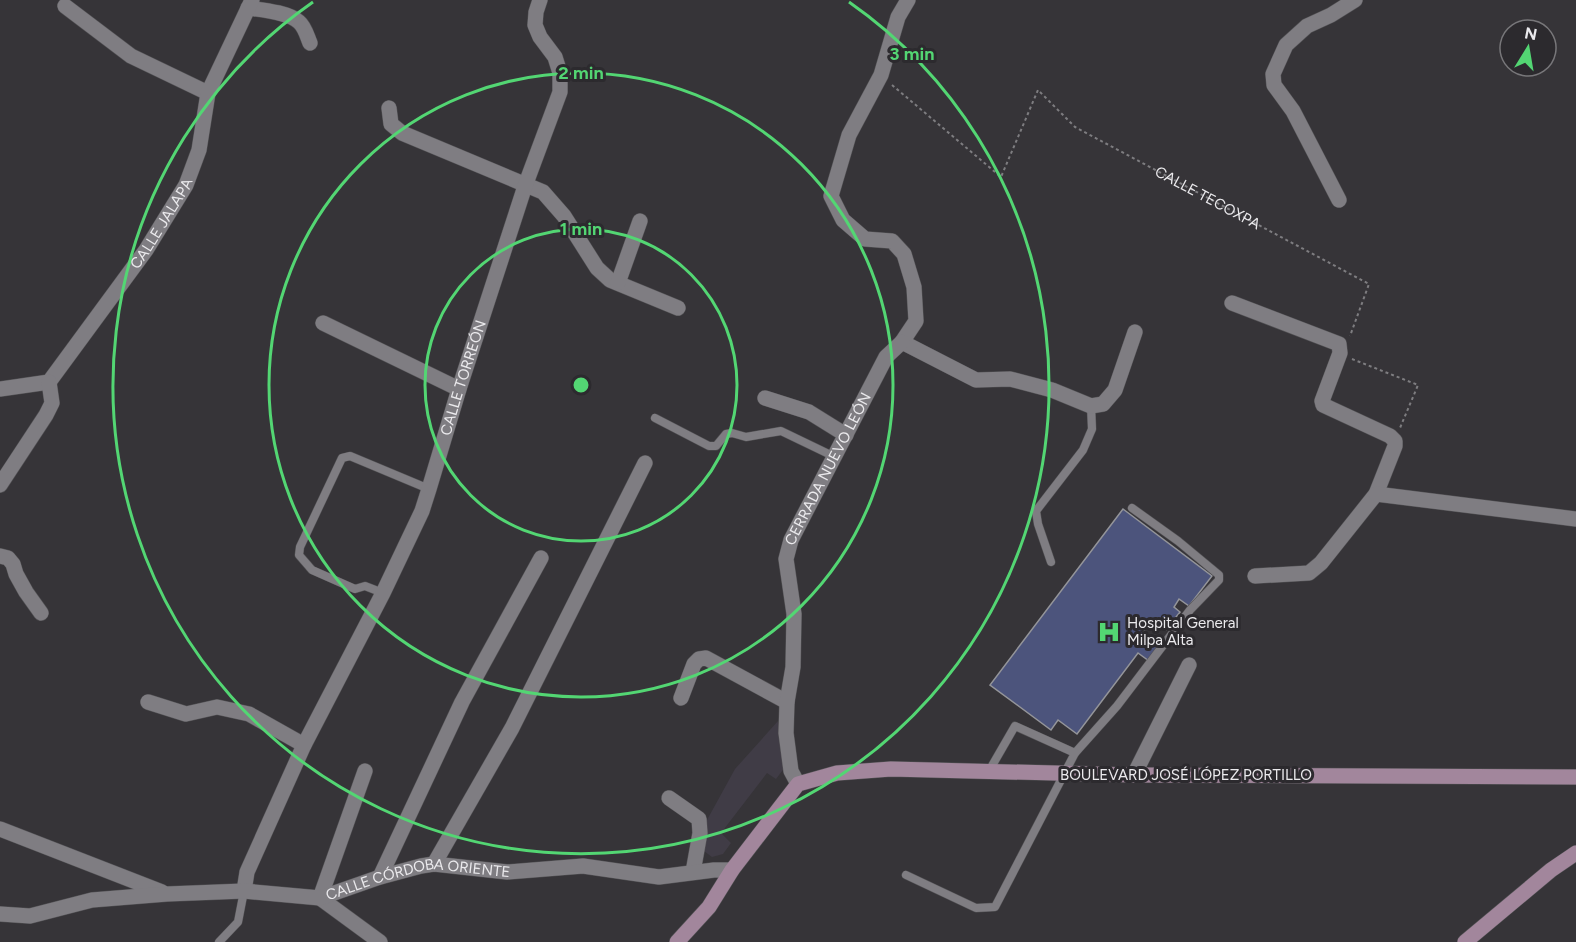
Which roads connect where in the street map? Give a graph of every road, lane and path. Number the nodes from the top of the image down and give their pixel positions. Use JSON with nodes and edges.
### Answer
{"nodes":[{"id":1,"x":540,"y":0,"type":"edge"},
{"id":2,"x":908,"y":0,"type":"edge"},
{"id":3,"x":1355,"y":0,"type":"edge"},
{"id":4,"x":250,"y":4,"type":"edge"},
{"id":5,"x":65,"y":6,"type":"dead end"},
{"id":6,"x":310,"y":43,"type":"dead end"},
{"id":7,"x":881,"y":75,"type":"junction"},
{"id":8,"x":208,"y":93,"type":"junction"},
{"id":9,"x":389,"y":108,"type":"dead end"},
{"id":10,"x":525,"y":186,"type":"junction"},
{"id":11,"x":1339,"y":200,"type":"dead end"},
{"id":12,"x":640,"y":221,"type":"dead end"},
{"id":13,"x":618,"y":283,"type":"junction"},
{"id":14,"x":1232,"y":303,"type":"dead end"},
{"id":15,"x":678,"y":308,"type":"dead end"},
{"id":16,"x":323,"y":323,"type":"dead end"},
{"id":17,"x":1135,"y":332,"type":"dead end"},
{"id":18,"x":902,"y":342,"type":"junction"},
{"id":19,"x":1347,"y":345,"type":"dead end"},
{"id":20,"x":1343,"y":355,"type":"dead end"},
{"id":21,"x":50,"y":382,"type":"junction"},
{"id":22,"x":0,"y":388,"type":"edge"},
{"id":23,"x":459,"y":389,"type":"junction"},
{"id":24,"x":765,"y":398,"type":"dead end"},
{"id":25,"x":1091,"y":406,"type":"junction"},
{"id":26,"x":654,"y":418,"type":"dead end"},
{"id":27,"x":846,"y":435,"type":"junction"},
{"id":28,"x":1395,"y":441,"type":"junction"},
{"id":29,"x":835,"y":457,"type":"junction"},
{"id":30,"x":645,"y":462,"type":"dead end"},
{"id":31,"x":0,"y":485,"type":"edge"},
{"id":32,"x":429,"y":489,"type":"junction"},
{"id":33,"x":1376,"y":494,"type":"junction"},
{"id":34,"x":1132,"y":508,"type":"dead end"},
{"id":35,"x":1576,"y":519,"type":"edge"},
{"id":36,"x":0,"y":556,"type":"edge"},
{"id":37,"x":541,"y":558,"type":"dead end"},
{"id":38,"x":1051,"y":562,"type":"dead end"},
{"id":39,"x":1255,"y":576,"type":"dead end"},
{"id":40,"x":383,"y":593,"type":"junction"},
{"id":41,"x":41,"y":613,"type":"dead end"},
{"id":42,"x":1189,"y":665,"type":"dead end"},
{"id":43,"x":681,"y":698,"type":"dead end"},
{"id":44,"x":148,"y":702,"type":"dead end"},
{"id":45,"x":787,"y":702,"type":"junction"},
{"id":46,"x":304,"y":745,"type":"junction"},
{"id":47,"x":1075,"y":753,"type":"junction"},
{"id":48,"x":365,"y":771,"type":"dead end"},
{"id":49,"x":988,"y":772,"type":"junction"},
{"id":50,"x":1066,"y":774,"type":"junction"},
{"id":51,"x":1134,"y":775,"type":"junction"},
{"id":52,"x":1576,"y":777,"type":"edge"},
{"id":53,"x":798,"y":784,"type":"junction"},
{"id":54,"x":669,"y":798,"type":"dead end"},
{"id":55,"x":0,"y":829,"type":"edge"},
{"id":56,"x":1576,"y":853,"type":"edge"},
{"id":57,"x":434,"y":864,"type":"junction"},
{"id":58,"x":732,"y":870,"type":"junction"},
{"id":59,"x":693,"y":873,"type":"junction"},
{"id":60,"x":906,"y":875,"type":"dead end"},
{"id":61,"x":380,"y":877,"type":"junction"},
{"id":62,"x":244,"y":891,"type":"junction"},
{"id":63,"x":167,"y":894,"type":"junction"},
{"id":64,"x":320,"y":898,"type":"junction"},
{"id":65,"x":1,"y":916,"type":"edge"},
{"id":66,"x":219,"y":942,"type":"edge"},
{"id":67,"x":380,"y":942,"type":"edge"},
{"id":68,"x":677,"y":942,"type":"edge"},
{"id":69,"x":1465,"y":942,"type":"edge"}],
"edges":[{"from":1,"to":10,"type":"street","name":"CALLE TORREÓN"},
{"from":2,"to":7,"type":"street","name":"CERRADA NUEVO LEÓN"},
{"from":3,"to":11,"type":"street"},
{"from":4,"to":6,"type":"street"},
{"from":4,"to":8,"type":"street","name":"CALLE JALAPA"},
{"from":5,"to":8,"type":"street"},
{"from":7,"to":18,"type":"street","name":"CERRADA NUEVO LEÓN"},
{"from":7,"to":19,"type":"path","name":"CALLE TECOXPA"},
{"from":8,"to":21,"type":"street","name":"CALLE JALAPA"},
{"from":9,"to":10,"type":"street"},
{"from":10,"to":13,"type":"street"},
{"from":10,"to":23,"type":"street","name":"CALLE TORREÓN"},
{"from":12,"to":13,"type":"street"},
{"from":13,"to":15,"type":"street"},
{"from":14,"to":28,"type":"street"},
{"from":16,"to":23,"type":"street"},
{"from":17,"to":25,"type":"street"},
{"from":18,"to":25,"type":"street"},
{"from":18,"to":27,"type":"street","name":"CERRADA NUEVO LEÓN"},
{"from":20,"to":28,"type":"path"},
{"from":21,"to":22,"type":"street"},
{"from":21,"to":31,"type":"street"},
{"from":23,"to":32,"type":"street","name":"CALLE TORREÓN"},
{"from":24,"to":27,"type":"street"},
{"from":25,"to":38,"type":"lane"},
{"from":26,"to":29,"type":"lane"},
{"from":27,"to":29,"type":"street","name":"CERRADA NUEVO LEÓN"},
{"from":28,"to":33,"type":"street"},
{"from":29,"to":45,"type":"street","name":"CERRADA NUEVO LEÓN"},
{"from":30,"to":57,"type":"street"},
{"from":32,"to":40,"type":"street","name":"CALLE TORREÓN"},
{"from":32,"to":40,"type":"lane"},
{"from":33,"to":35,"type":"street"},
{"from":33,"to":39,"type":"street"},
{"from":34,"to":47,"type":"lane"},
{"from":36,"to":41,"type":"street"},
{"from":37,"to":61,"type":"street"},
{"from":40,"to":46,"type":"street","name":"CALLE TORREÓN"},
{"from":42,"to":51,"type":"street"},
{"from":43,"to":45,"type":"street"},
{"from":44,"to":46,"type":"street"},
{"from":45,"to":53,"type":"street","name":"CERRADA NUEVO LEÓN"},
{"from":46,"to":62,"type":"street","name":"CALLE TORREÓN"},
{"from":47,"to":49,"type":"lane"},
{"from":47,"to":50,"type":"lane"},
{"from":48,"to":64,"type":"street"},
{"from":49,"to":50,"type":"main road","name":"BOULEVARD JOSÉ LÓPEZ PORTILLO"},
{"from":49,"to":53,"type":"main road","name":"BOULEVARD JOSÉ LÓPEZ PORTILLO"},
{"from":50,"to":51,"type":"main road","name":"BOULEVARD JOSÉ LÓPEZ PORTILLO"},
{"from":50,"to":60,"type":"lane"},
{"from":51,"to":52,"type":"main road","name":"BOULEVARD JOSÉ LÓPEZ PORTILLO"},
{"from":53,"to":58,"type":"main road"},
{"from":54,"to":59,"type":"street"},
{"from":55,"to":63,"type":"street"},
{"from":56,"to":69,"type":"main road"},
{"from":57,"to":59,"type":"street","name":"CALLE CÓRDOBA ORIENTE"},
{"from":57,"to":61,"type":"street","name":"CALLE CÓRDOBA ORIENTE"},
{"from":58,"to":59,"type":"street","name":"CALLE CÓRDOBA ORIENTE"},
{"from":58,"to":68,"type":"main road"},
{"from":61,"to":64,"type":"street","name":"CALLE CÓRDOBA ORIENTE"},
{"from":62,"to":63,"type":"street","name":"CALLE CÓRDOBA ORIENTE"},
{"from":62,"to":64,"type":"street","name":"CALLE CÓRDOBA ORIENTE"},
{"from":62,"to":66,"type":"lane"},
{"from":63,"to":65,"type":"street","name":"CALLE CÓRDOBA ORIENTE"},
{"from":64,"to":67,"type":"street"}]}
